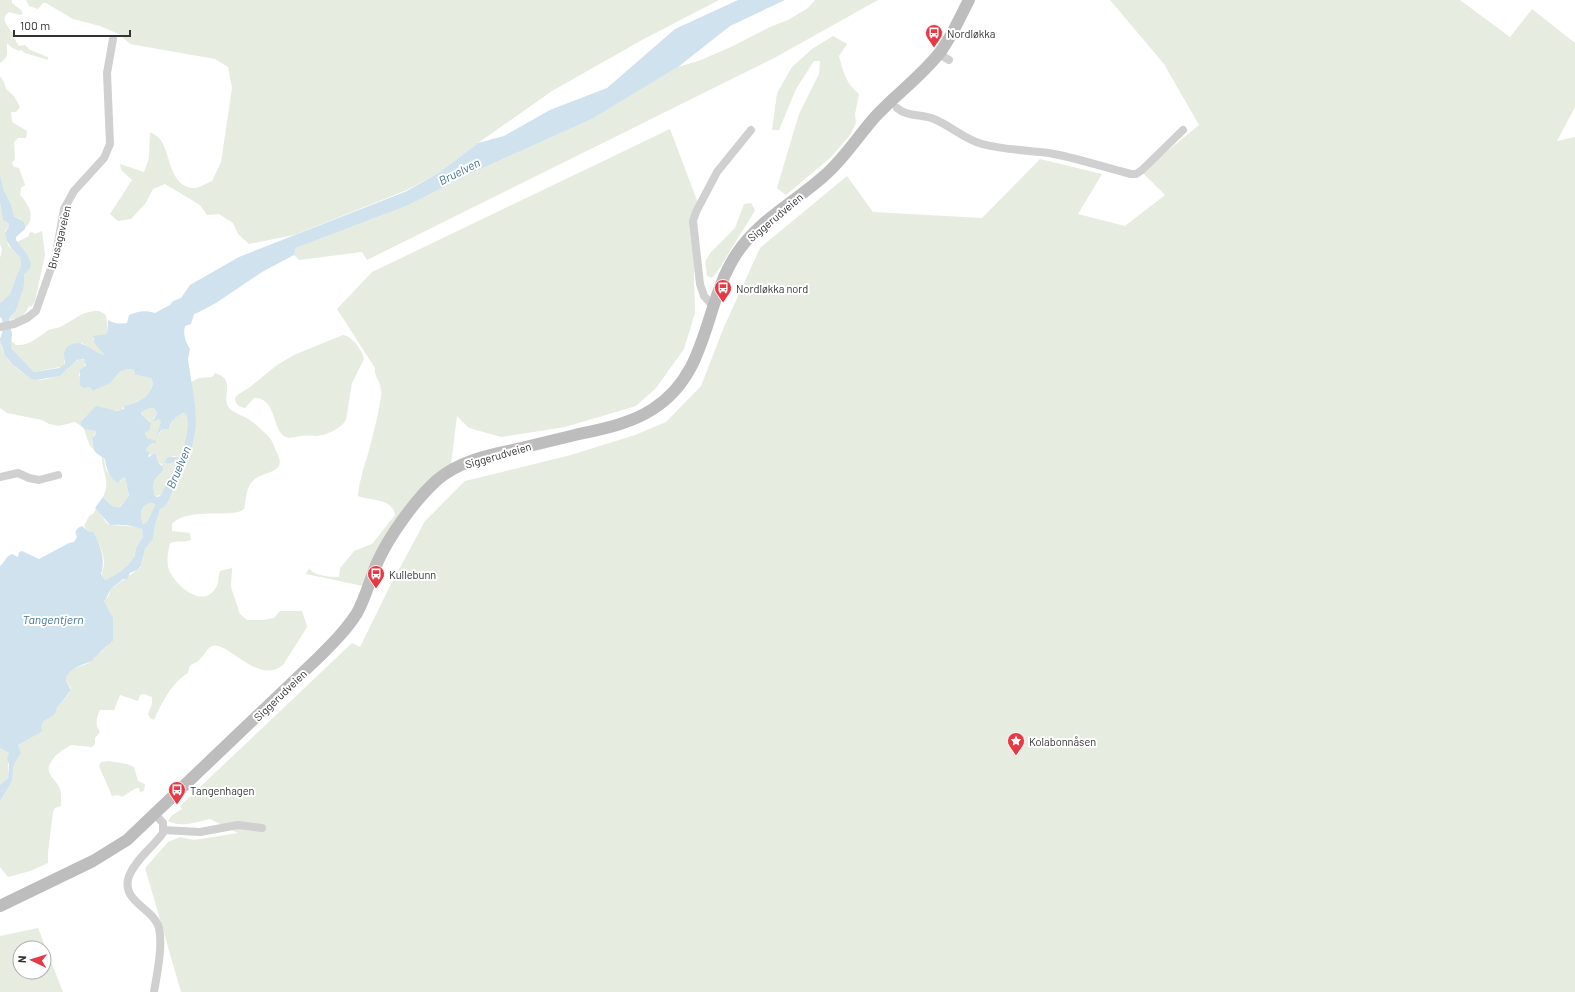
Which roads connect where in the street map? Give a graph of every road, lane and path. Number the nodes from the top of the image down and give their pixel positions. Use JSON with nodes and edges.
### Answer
{"nodes":[{"id":1,"x":969,"y":0,"type":"edge"},
{"id":2,"x":113,"y":39,"type":"dead end"},
{"id":3,"x":897,"y":108,"type":"dead end"},
{"id":4,"x":751,"y":130,"type":"dead end"},
{"id":5,"x":1183,"y":130,"type":"dead end"},
{"id":6,"x":713,"y":306,"type":"junction"},
{"id":7,"x":1,"y":327,"type":"edge"},
{"id":8,"x":58,"y":475,"type":"dead end"},
{"id":9,"x":0,"y":477,"type":"edge"},
{"id":10,"x":155,"y":814,"type":"junction"},
{"id":11,"x":262,"y":828,"type":"dead end"},
{"id":12,"x":164,"y":830,"type":"junction"},
{"id":13,"x":0,"y":906,"type":"edge"},
{"id":14,"x":154,"y":992,"type":"edge"}],
"edges":[{"from":1,"to":6,"type":"main road","name":"Siggerudveien"},
{"from":2,"to":7,"type":"street","name":"Brusagaveien"},
{"from":3,"to":5,"type":"street"},
{"from":4,"to":6,"type":"street"},
{"from":6,"to":10,"type":"main road","name":"Siggerudveien"},
{"from":8,"to":9,"type":"street"},
{"from":10,"to":12,"type":"street"},
{"from":10,"to":13,"type":"main road","name":"Siggerudveien"},
{"from":11,"to":12,"type":"street"},
{"from":12,"to":14,"type":"street"}]}
